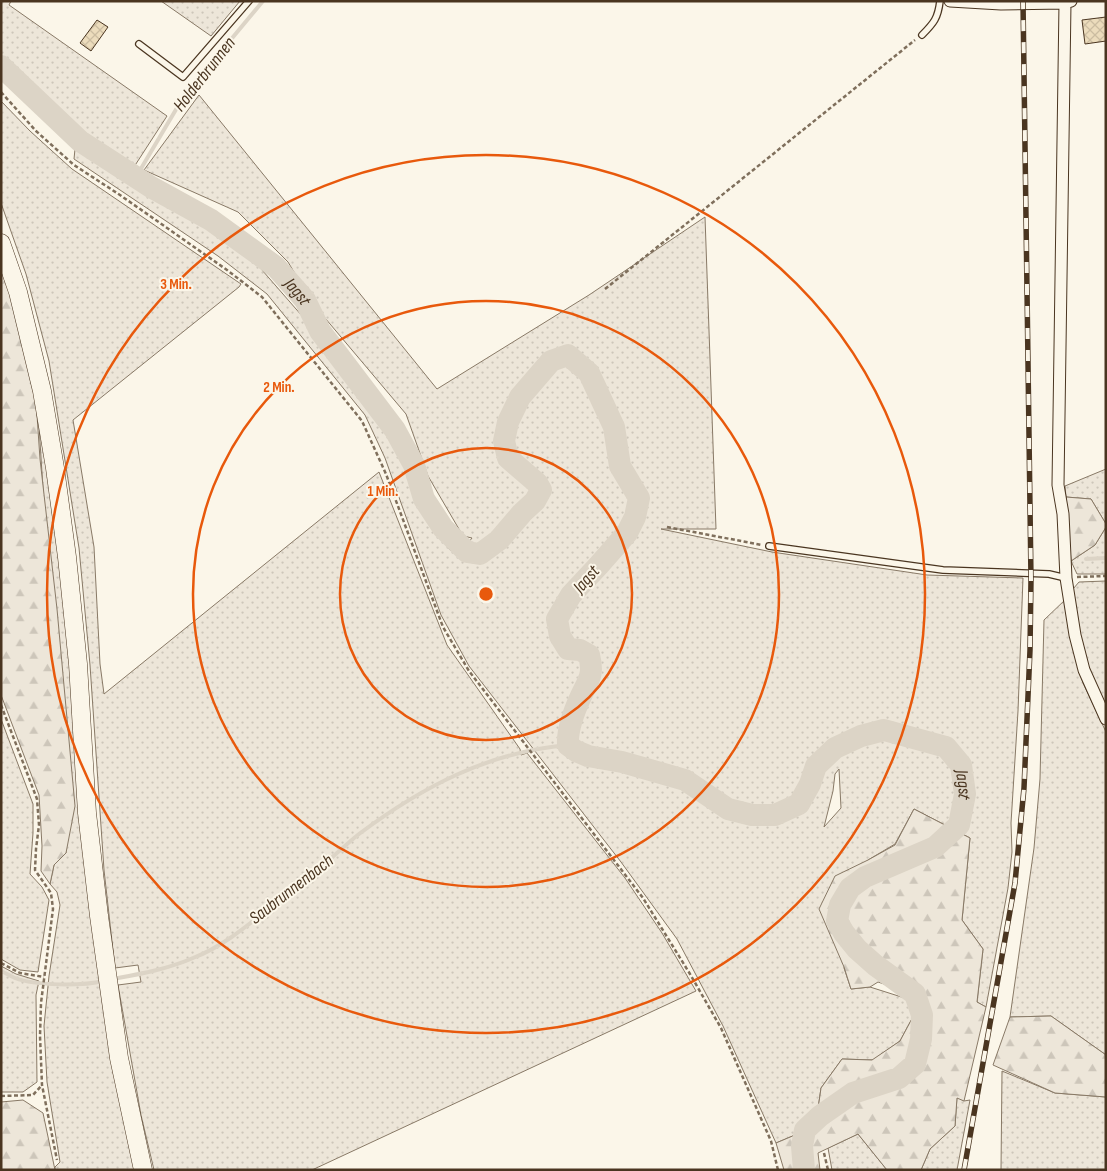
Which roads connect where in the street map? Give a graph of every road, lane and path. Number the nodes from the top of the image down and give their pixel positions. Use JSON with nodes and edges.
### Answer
{"nodes":[{"id":1,"x":249,"y":1,"type":"edge"},
{"id":2,"x":940,"y":1,"type":"edge"},
{"id":3,"x":950,"y":1,"type":"edge"},
{"id":4,"x":1068,"y":2,"type":"edge"},
{"id":5,"x":922,"y":35,"type":"joint"},
{"id":6,"x":139,"y":44,"type":"dead end"},
{"id":7,"x":1,"y":92,"type":"edge"},
{"id":8,"x":1,"y":243,"type":"edge"},
{"id":9,"x":605,"y":290,"type":"dead end"},
{"id":10,"x":668,"y":527,"type":"dead end"},
{"id":11,"x":769,"y":546,"type":"joint"},
{"id":12,"x":1106,"y":576,"type":"edge"},
{"id":13,"x":1066,"y":578,"type":"junction"},
{"id":14,"x":1,"y":705,"type":"edge"},
{"id":15,"x":1106,"y":719,"type":"edge"},
{"id":16,"x":1,"y":963,"type":"edge"},
{"id":17,"x":44,"y":977,"type":"junction"},
{"id":18,"x":42,"y":1085,"type":"junction"},
{"id":19,"x":1,"y":1096,"type":"edge"},
{"id":20,"x":824,"y":1153,"type":"dead end"},
{"id":21,"x":57,"y":1160,"type":"dead end"},
{"id":22,"x":143,"y":1170,"type":"edge"},
{"id":23,"x":778,"y":1170,"type":"edge"},
{"id":24,"x":828,"y":1170,"type":"edge"}],
"edges":[{"from":1,"to":6,"type":"lane"},
{"from":2,"to":5,"type":"lane"},
{"from":3,"to":4,"type":"street"},
{"from":4,"to":13,"type":"street"},
{"from":5,"to":9,"type":"path"},
{"from":7,"to":23,"type":"path"},
{"from":8,"to":22,"type":"main road"},
{"from":10,"to":11,"type":"path"},
{"from":11,"to":13,"type":"lane"},
{"from":12,"to":13,"type":"path"},
{"from":13,"to":15,"type":"street"},
{"from":14,"to":17,"type":"path"},
{"from":16,"to":17,"type":"path"},
{"from":17,"to":18,"type":"path"},
{"from":18,"to":19,"type":"path"},
{"from":18,"to":21,"type":"path"},
{"from":20,"to":24,"type":"path"}]}
